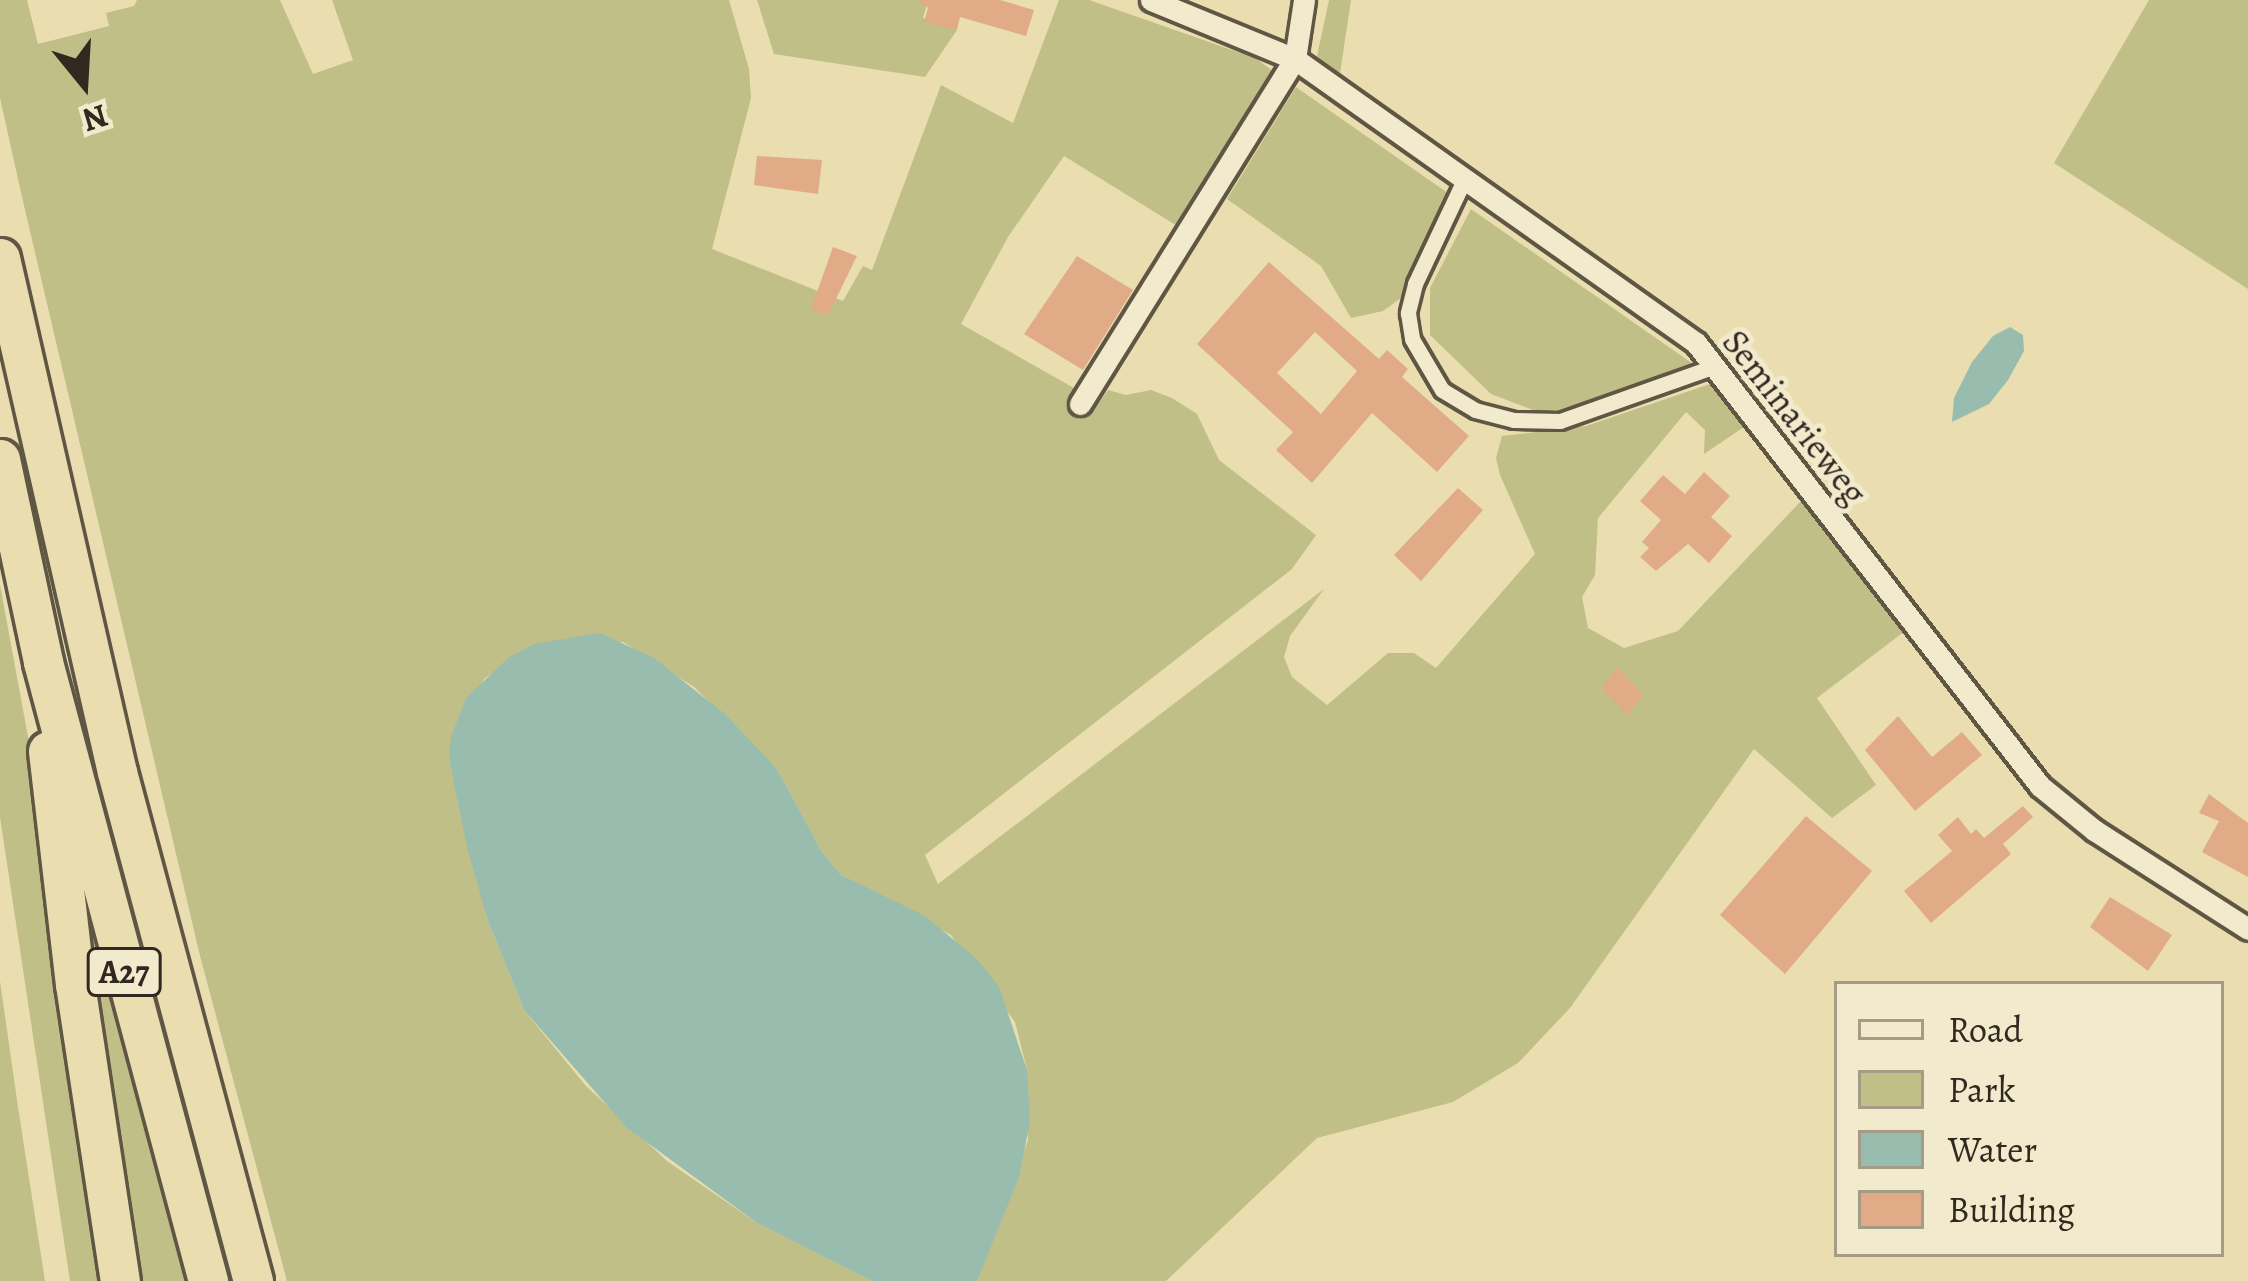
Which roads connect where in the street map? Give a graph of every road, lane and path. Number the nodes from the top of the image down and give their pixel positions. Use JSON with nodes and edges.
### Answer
{"nodes":[{"id":1,"x":1151,"y":0,"type":"edge"},
{"id":2,"x":1304,"y":0,"type":"edge"},
{"id":3,"x":1295,"y":59,"type":"junction"},
{"id":4,"x":1465,"y":178,"type":"junction"},
{"id":5,"x":0,"y":258,"type":"edge"},
{"id":6,"x":1715,"y":366,"type":"junction"},
{"id":7,"x":1080,"y":404,"type":"dead end"},
{"id":8,"x":0,"y":459,"type":"edge"},
{"id":9,"x":44,"y":662,"type":"junction"},
{"id":10,"x":2248,"y":929,"type":"edge"},
{"id":11,"x":120,"y":1281,"type":"edge"},
{"id":12,"x":208,"y":1281,"type":"edge"},
{"id":13,"x":253,"y":1281,"type":"edge"}],
"edges":[{"from":1,"to":3,"type":"street","name":"Seminarieweg"},
{"from":2,"to":3,"type":"street"},
{"from":3,"to":4,"type":"street","name":"Seminarieweg"},
{"from":3,"to":7,"type":"street"},
{"from":4,"to":6,"type":"street","name":"Seminarieweg"},
{"from":4,"to":6,"type":"street"},
{"from":5,"to":13,"type":"highway","number":"A27"},
{"from":6,"to":10,"type":"street","name":"Seminarieweg"},
{"from":8,"to":9,"type":"highway","number":"A27"},
{"from":9,"to":11,"type":"highway","number":"A27"},
{"from":9,"to":12,"type":"highway","number":"A27"}]}
